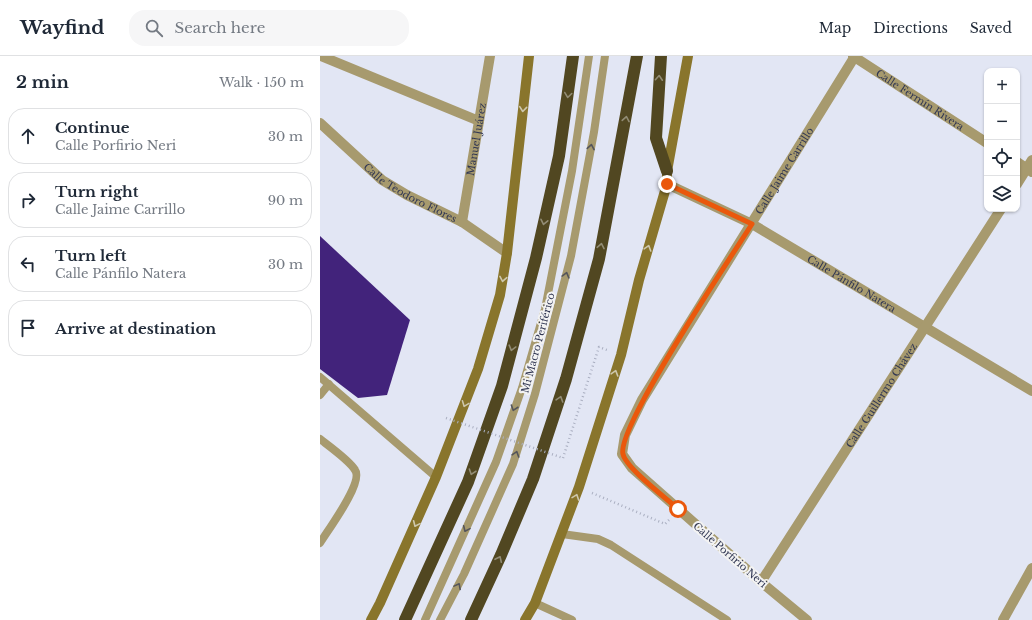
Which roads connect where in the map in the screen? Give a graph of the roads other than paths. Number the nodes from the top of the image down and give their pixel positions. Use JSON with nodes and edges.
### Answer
{"nodes":[{"id":1,"x":321,"y":56,"type":"edge"},
{"id":2,"x":490,"y":56,"type":"edge"},
{"id":3,"x":529,"y":56,"type":"edge"},
{"id":4,"x":573,"y":56,"type":"edge"},
{"id":5,"x":589,"y":56,"type":"edge"},
{"id":6,"x":605,"y":56,"type":"edge"},
{"id":7,"x":637,"y":56,"type":"edge"},
{"id":8,"x":661,"y":56,"type":"edge"},
{"id":9,"x":688,"y":56,"type":"edge"},
{"id":10,"x":854,"y":56,"type":"edge"},
{"id":11,"x":479,"y":121,"type":"junction"},
{"id":12,"x":320,"y":123,"type":"edge"},
{"id":13,"x":984,"y":141,"type":"edge"},
{"id":14,"x":1020,"y":163,"type":"edge"},
{"id":15,"x":1030,"y":167,"type":"edge"},
{"id":16,"x":667,"y":171,"type":"junction"},
{"id":17,"x":1020,"y":180,"type":"edge"},
{"id":18,"x":667,"y":184,"type":"junction"},
{"id":19,"x":999,"y":212,"type":"edge"},
{"id":20,"x":462,"y":222,"type":"junction"},
{"id":21,"x":752,"y":224,"type":"junction"},
{"id":22,"x":507,"y":253,"type":"junction"},
{"id":23,"x":926,"y":326,"type":"junction"},
{"id":24,"x":320,"y":377,"type":"edge"},
{"id":25,"x":328,"y":384,"type":"junction"},
{"id":26,"x":1032,"y":391,"type":"edge"},
{"id":27,"x":320,"y":395,"type":"edge"},
{"id":28,"x":320,"y":439,"type":"edge"},
{"id":29,"x":622,"y":454,"type":"joint"},
{"id":30,"x":436,"y":477,"type":"junction"},
{"id":31,"x":562,"y":534,"type":"junction"},
{"id":32,"x":320,"y":543,"type":"edge"},
{"id":33,"x":1032,"y":568,"type":"edge"},
{"id":34,"x":760,"y":582,"type":"junction"},
{"id":35,"x":535,"y":603,"type":"junction"},
{"id":36,"x":371,"y":620,"type":"edge"},
{"id":37,"x":405,"y":620,"type":"edge"},
{"id":38,"x":425,"y":620,"type":"edge"},
{"id":39,"x":440,"y":620,"type":"edge"},
{"id":40,"x":471,"y":620,"type":"edge"},
{"id":41,"x":526,"y":620,"type":"edge"},
{"id":42,"x":572,"y":620,"type":"edge"},
{"id":43,"x":727,"y":620,"type":"edge"},
{"id":44,"x":807,"y":620,"type":"edge"},
{"id":45,"x":1003,"y":620,"type":"edge"}],
"edges":[{"from":1,"to":11,"type":"street"},
{"from":2,"to":11,"type":"street","name":"Manuel Juárez"},
{"from":3,"to":22,"type":"street","one_way":true},
{"from":4,"to":37,"type":"highway","one_way":true},
{"from":5,"to":38,"type":"lane","name":"Mi Macro Periférico","one_way":true},
{"from":39,"to":6,"type":"lane","name":"Mi Macro Periférico","one_way":true},
{"from":40,"to":7,"type":"highway","one_way":true},
{"from":16,"to":8,"type":"highway","one_way":true},
{"from":9,"to":16,"type":"street"},
{"from":10,"to":13,"type":"street","name":"Calle Fermín Rivera"},
{"from":10,"to":21,"type":"street","name":"Calle Jaime Carrillo"},
{"from":11,"to":20,"type":"street","name":"Manuel Juárez"},
{"from":12,"to":20,"type":"street","name":"Calle Teodoro Flores"},
{"from":14,"to":15,"type":"street"},
{"from":15,"to":17,"type":"street"},
{"from":16,"to":18,"type":"street"},
{"from":18,"to":21,"type":"street","name":"Calle Pánfilo Natera"},
{"from":31,"to":18,"type":"street","one_way":true},
{"from":19,"to":23,"type":"street","name":"Calle Guillermo Chávez"},
{"from":20,"to":22,"type":"street","name":"Calle Teodoro Flores"},
{"from":21,"to":23,"type":"street","name":"Calle Pánfilo Natera"},
{"from":21,"to":29,"type":"street","name":"Calle Jaime Carrillo"},
{"from":22,"to":30,"type":"street","one_way":true},
{"from":23,"to":26,"type":"street","name":"Calle Pánfilo Natera"},
{"from":23,"to":34,"type":"street","name":"Calle Guillermo Chávez"},
{"from":24,"to":25,"type":"lane"},
{"from":25,"to":27,"type":"lane"},
{"from":25,"to":30,"type":"lane"},
{"from":28,"to":32,"type":"lane"},
{"from":29,"to":34,"type":"street","name":"Calle Porfirio Neri"},
{"from":30,"to":36,"type":"street","one_way":true},
{"from":31,"to":35,"type":"street"},
{"from":31,"to":43,"type":"lane"},
{"from":33,"to":45,"type":"street"},
{"from":34,"to":44,"type":"street","name":"Calle Porfirio Neri"},
{"from":35,"to":41,"type":"street"},
{"from":35,"to":42,"type":"lane"}]}
